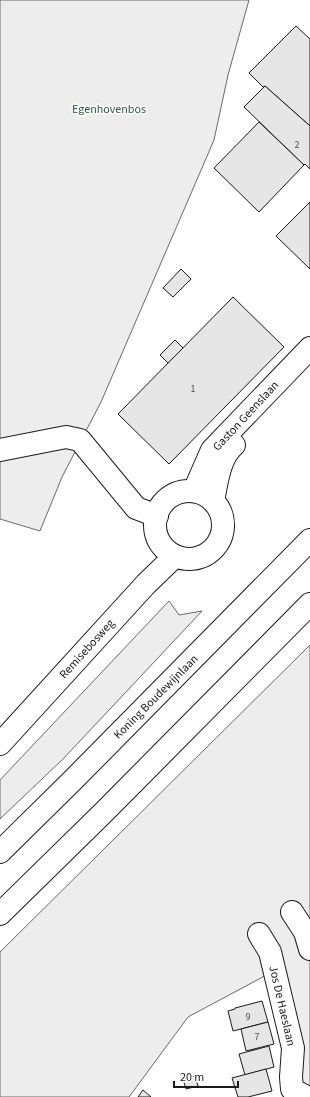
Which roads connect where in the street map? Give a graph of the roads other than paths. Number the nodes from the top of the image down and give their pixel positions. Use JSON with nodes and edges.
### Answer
{"nodes":[{"id":1,"x":310,"y":348,"type":"edge"},
{"id":2,"x":310,"y":369,"type":"edge"},
{"id":3,"x":0,"y":450,"type":"edge"},
{"id":4,"x":203,"y":496,"type":"junction"},
{"id":5,"x":157,"y":516,"type":"junction"},
{"id":6,"x":310,"y":540,"type":"edge"},
{"id":7,"x":175,"y":556,"type":"junction"},
{"id":8,"x":310,"y":604,"type":"edge"},
{"id":9,"x":0,"y":744,"type":"edge"},
{"id":10,"x":0,"y":852,"type":"edge"},
{"id":11,"x":292,"y":912,"type":"dead end"},
{"id":12,"x":0,"y":914,"type":"edge"},
{"id":13,"x":259,"y":934,"type":"dead end"},
{"id":14,"x":310,"y":949,"type":"edge"},
{"id":15,"x":306,"y":1097,"type":"edge"}],
"edges":[{"from":1,"to":4,"type":"main road","name":"Gaston Geenslaan"},
{"from":2,"to":4,"type":"main road","name":"Gaston Geenslaan"},
{"from":3,"to":5,"type":"main road"},
{"from":4,"to":5,"type":"main road"},
{"from":4,"to":7,"type":"main road"},
{"from":5,"to":7,"type":"main road"},
{"from":6,"to":10,"type":"main road","name":"Koning Boudewijnlaan"},
{"from":7,"to":9,"type":"main road","name":"Remisebosweg"},
{"from":8,"to":12,"type":"main road"},
{"from":11,"to":14,"type":"main road"},
{"from":13,"to":15,"type":"main road","name":"Jos De Haeslaan"}]}
